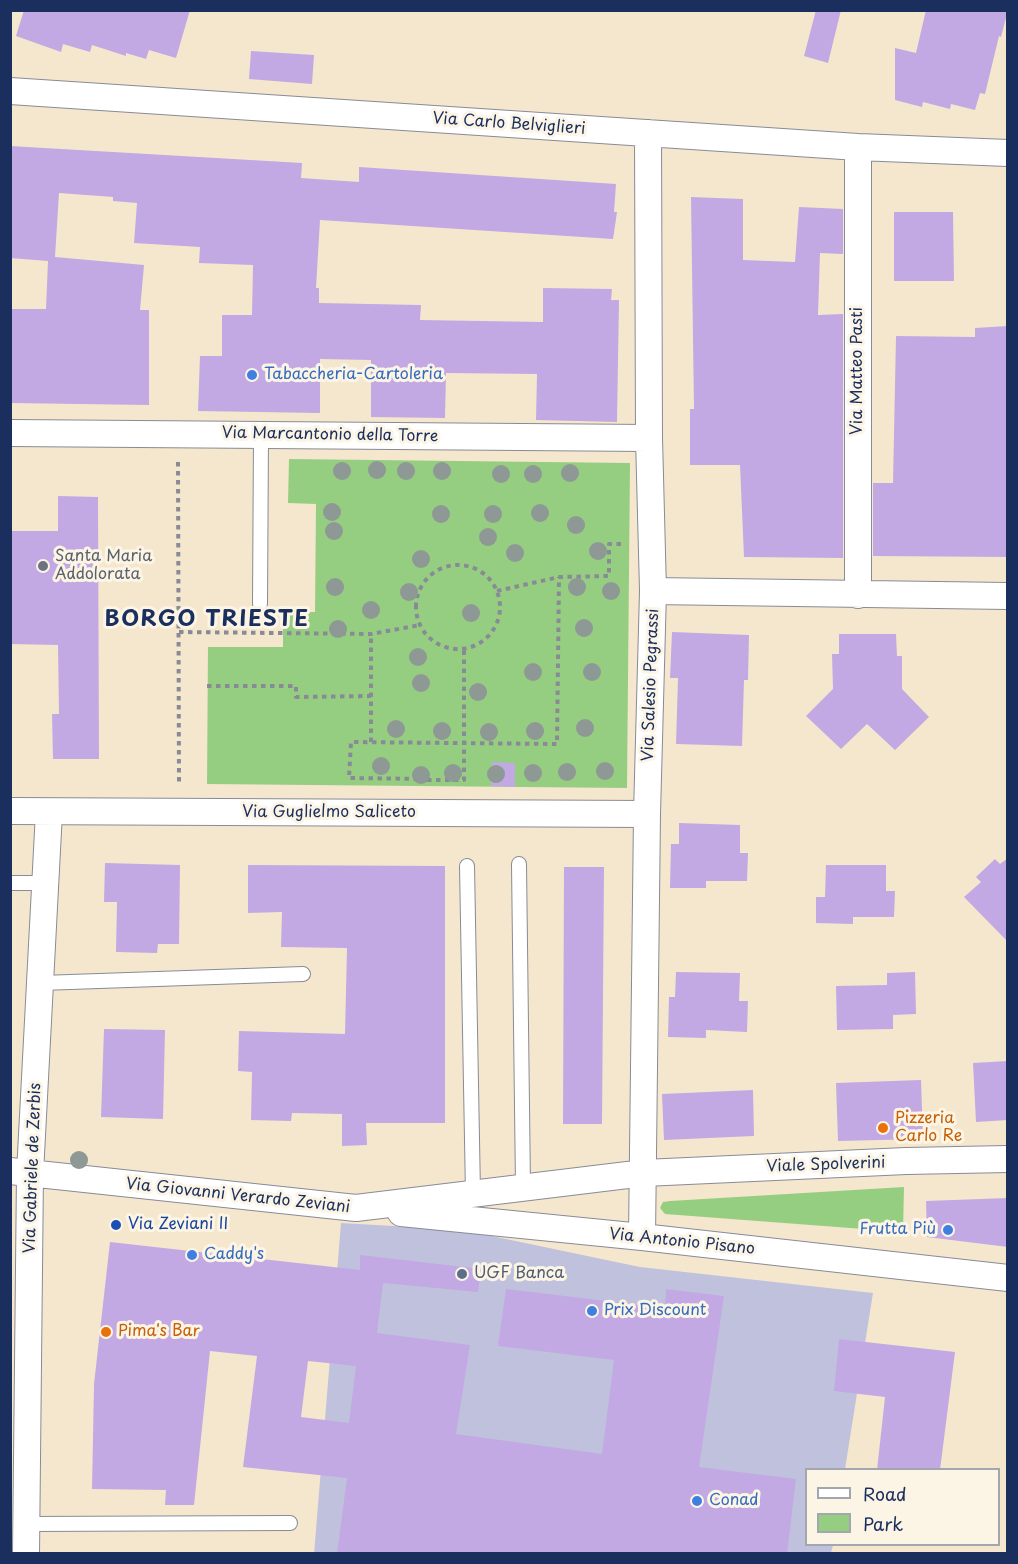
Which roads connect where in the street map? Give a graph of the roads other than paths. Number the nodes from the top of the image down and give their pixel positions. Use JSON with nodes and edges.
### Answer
{"nodes":[{"id":1,"x":10,"y":91,"type":"edge"},
{"id":2,"x":648,"y":133,"type":"junction"},
{"id":3,"x":858,"y":147,"type":"junction"},
{"id":4,"x":1008,"y":153,"type":"edge"},
{"id":5,"x":10,"y":433,"type":"edge"},
{"id":6,"x":261,"y":435,"type":"junction"},
{"id":7,"x":649,"y":438,"type":"junction"},
{"id":8,"x":653,"y":591,"type":"junction"},
{"id":9,"x":858,"y":595,"type":"junction"},
{"id":10,"x":1008,"y":596,"type":"edge"},
{"id":11,"x":260,"y":604,"type":"dead end"},
{"id":12,"x":10,"y":811,"type":"edge"},
{"id":13,"x":49,"y":812,"type":"junction"},
{"id":14,"x":647,"y":814,"type":"junction"},
{"id":15,"x":519,"y":864,"type":"dead end"},
{"id":16,"x":467,"y":866,"type":"dead end"},
{"id":17,"x":10,"y":883,"type":"edge"},
{"id":18,"x":45,"y":883,"type":"junction"},
{"id":19,"x":303,"y":974,"type":"dead end"},
{"id":20,"x":41,"y":983,"type":"junction"},
{"id":21,"x":1008,"y":1159,"type":"edge"},
{"id":22,"x":20,"y":1172,"type":"edge"},
{"id":23,"x":644,"y":1173,"type":"junction"},
{"id":24,"x":523,"y":1187,"type":"junction"},
{"id":25,"x":473,"y":1194,"type":"junction"},
{"id":26,"x":356,"y":1208,"type":"junction"},
{"id":27,"x":642,"y":1237,"type":"junction"},
{"id":28,"x":1008,"y":1278,"type":"edge"},
{"id":29,"x":290,"y":1523,"type":"dead end"},
{"id":30,"x":27,"y":1524,"type":"junction"},
{"id":31,"x":26,"y":1554,"type":"edge"}],
"edges":[{"from":1,"to":2,"type":"street","name":"Via Carlo Belviglieri"},
{"from":2,"to":3,"type":"street","name":"Via Carlo Belviglieri"},
{"from":2,"to":7,"type":"street","name":"Via Salesio Pegrassi"},
{"from":3,"to":4,"type":"street","name":"Via Carlo Belviglieri"},
{"from":3,"to":9,"type":"street","name":"Via Matteo Pasti"},
{"from":5,"to":6,"type":"street","name":"Via Marcantonio della Torre"},
{"from":6,"to":7,"type":"street","name":"Via Marcantonio della Torre"},
{"from":6,"to":11,"type":"lane"},
{"from":7,"to":8,"type":"street","name":"Via Salesio Pegrassi"},
{"from":8,"to":9,"type":"street"},
{"from":8,"to":14,"type":"street","name":"Via Salesio Pegrassi"},
{"from":9,"to":10,"type":"street"},
{"from":12,"to":13,"type":"street","name":"Via Guglielmo Saliceto"},
{"from":13,"to":14,"type":"street","name":"Via Guglielmo Saliceto"},
{"from":13,"to":18,"type":"street","name":"Via Gabriele de Zerbis"},
{"from":14,"to":23,"type":"street","name":"Via Salesio Pegrassi"},
{"from":15,"to":24,"type":"lane"},
{"from":16,"to":25,"type":"lane"},
{"from":17,"to":18,"type":"lane"},
{"from":18,"to":20,"type":"street","name":"Via Gabriele de Zerbis"},
{"from":19,"to":20,"type":"lane"},
{"from":20,"to":22,"type":"street","name":"Via Gabriele de Zerbis"},
{"from":21,"to":23,"type":"street","name":"Viale Spolverini"},
{"from":22,"to":26,"type":"street","name":"Via Giovanni Verardo Zeviani"},
{"from":22,"to":30,"type":"street","name":"Via Gabriele de Zerbis"},
{"from":23,"to":24,"type":"street","name":"Via Giovanni Verardo Zeviani"},
{"from":23,"to":27,"type":"street","name":"Via Salesio Pegrassi"},
{"from":24,"to":25,"type":"street","name":"Via Giovanni Verardo Zeviani"},
{"from":25,"to":26,"type":"street","name":"Via Giovanni Verardo Zeviani"},
{"from":26,"to":27,"type":"street","name":"Via Antonio Pisano"},
{"from":27,"to":28,"type":"street","name":"Via Antonio Pisano"},
{"from":29,"to":30,"type":"lane"},
{"from":30,"to":31,"type":"street","name":"Via Gabriele de Zerbis"}]}
